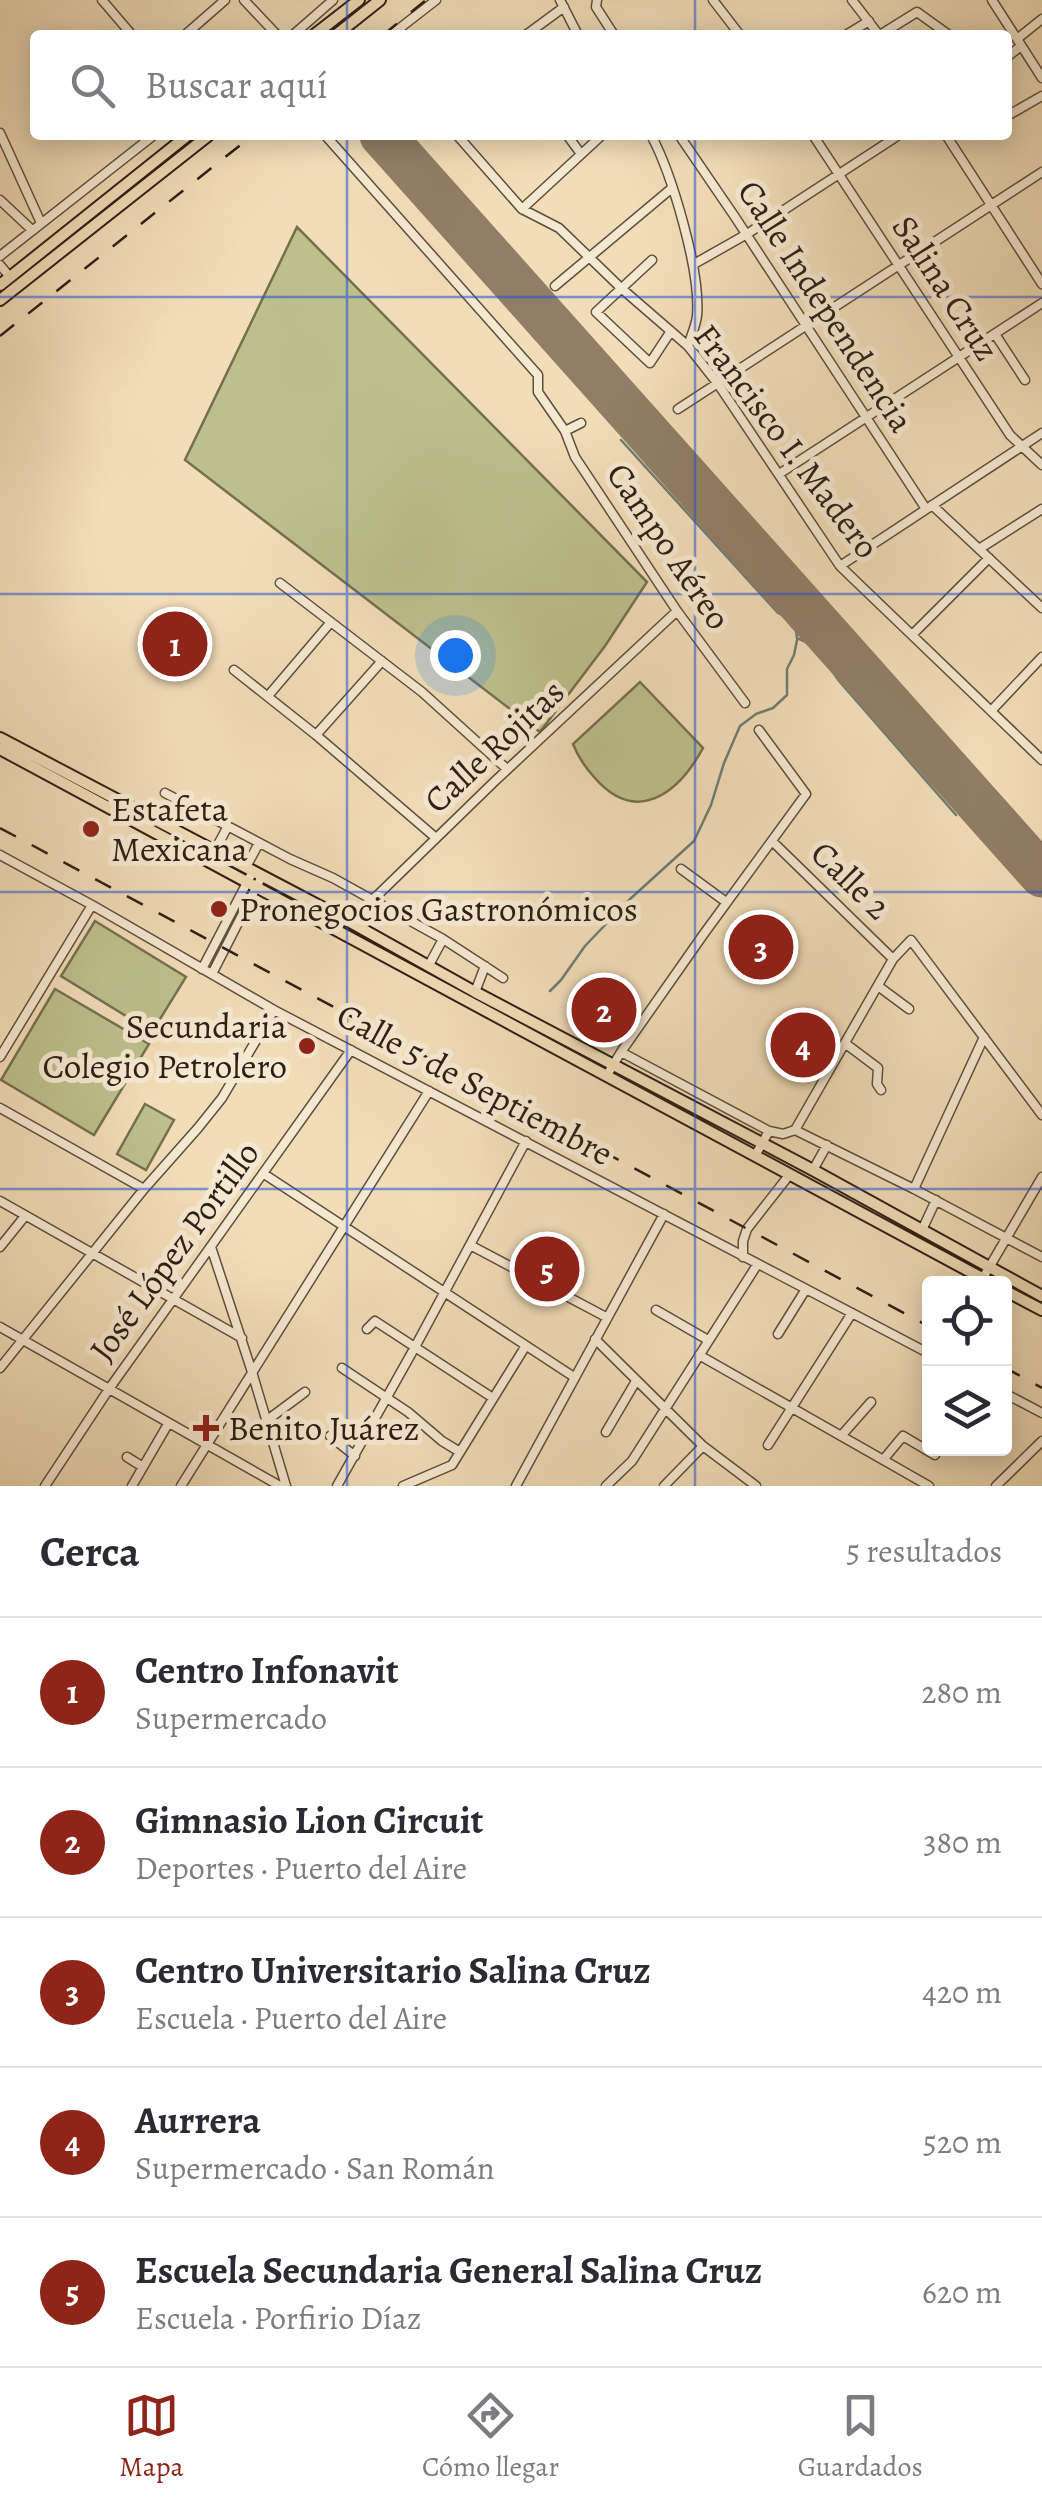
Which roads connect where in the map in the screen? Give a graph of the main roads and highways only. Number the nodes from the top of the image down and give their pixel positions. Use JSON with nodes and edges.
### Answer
{"nodes":[{"id":1,"x":358,"y":0,"type":"edge"},
{"id":2,"x":380,"y":0,"type":"edge"},
{"id":3,"x":320,"y":30,"type":"edge"},
{"id":4,"x":342,"y":30,"type":"edge"},
{"id":5,"x":182,"y":140,"type":"edge"},
{"id":6,"x":204,"y":140,"type":"edge"},
{"id":7,"x":0,"y":285,"type":"edge"},
{"id":8,"x":0,"y":300,"type":"edge"},
{"id":9,"x":0,"y":738,"type":"edge"},
{"id":10,"x":0,"y":749,"type":"edge"},
{"id":11,"x":253,"y":877,"type":"junction"},
{"id":12,"x":610,"y":1070,"type":"junction"},
{"id":13,"x":979,"y":1276,"type":"edge"},
{"id":14,"x":1012,"y":1294,"type":"edge"},
{"id":15,"x":1042,"y":1296,"type":"edge"},
{"id":16,"x":1042,"y":1310,"type":"edge"}],
"edges":[{"from":1,"to":3,"type":"main road"},
{"from":2,"to":4,"type":"main road"},
{"from":5,"to":7,"type":"main road"},
{"from":6,"to":8,"type":"main road"},
{"from":9,"to":11,"type":"main road"},
{"from":10,"to":11,"type":"main road"},
{"from":11,"to":12,"type":"main road"},
{"from":11,"to":12,"type":"main road"},
{"from":12,"to":13,"type":"main road"},
{"from":12,"to":15,"type":"main road"},
{"from":14,"to":16,"type":"main road"}]}
